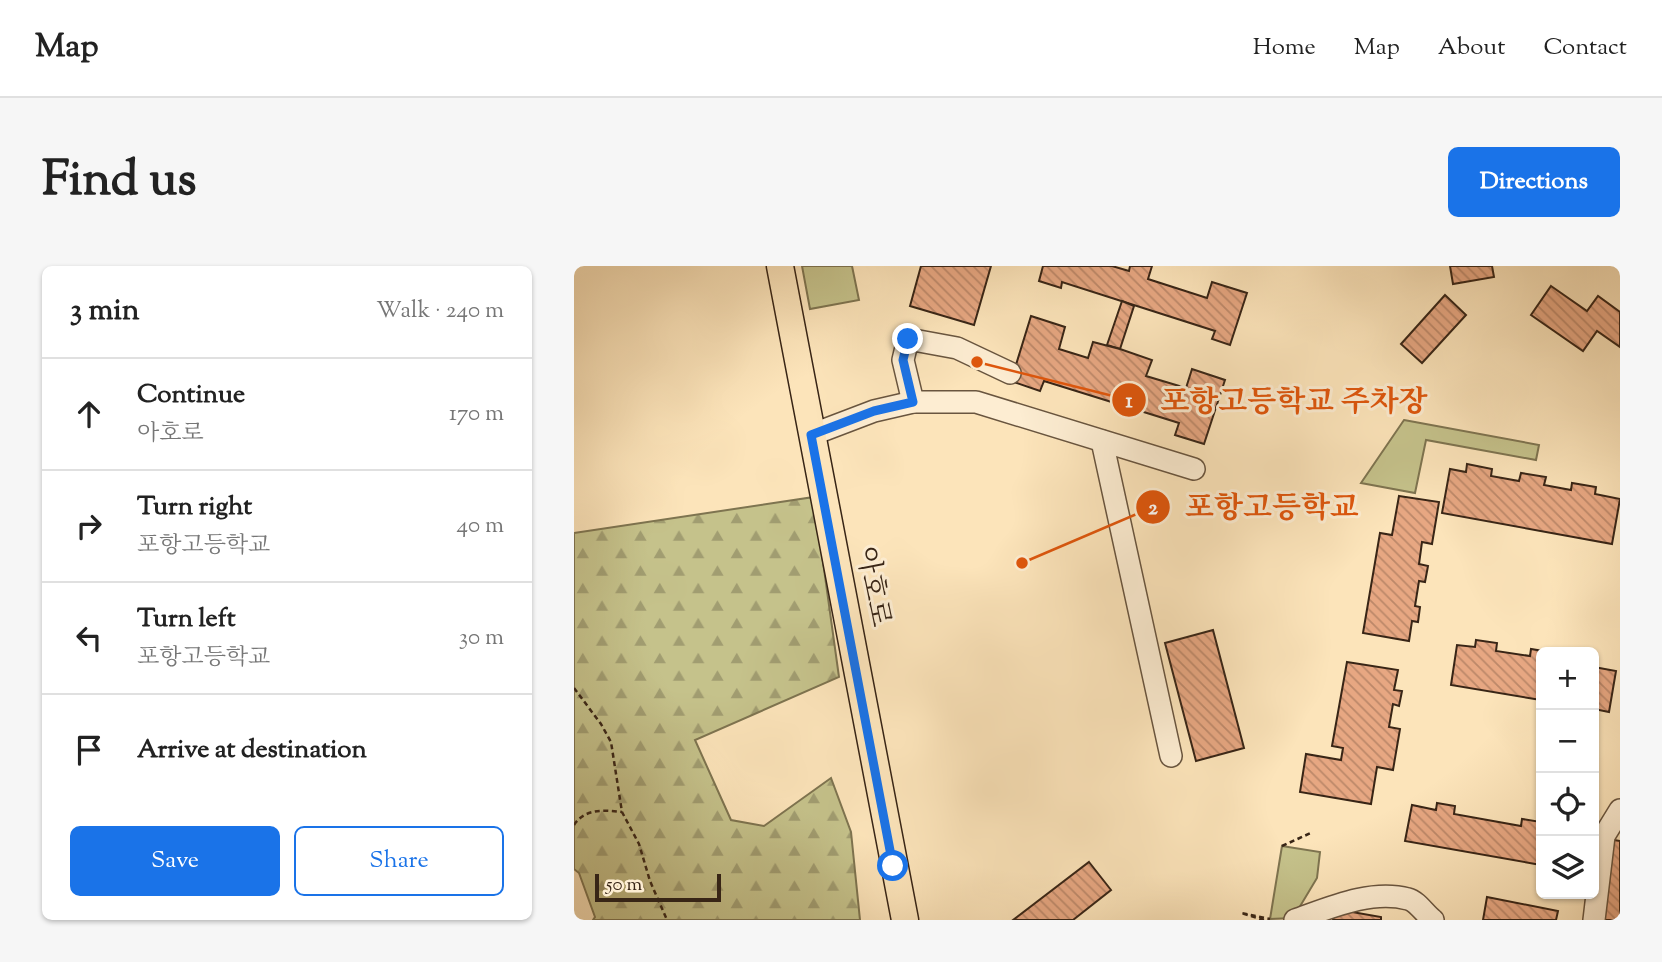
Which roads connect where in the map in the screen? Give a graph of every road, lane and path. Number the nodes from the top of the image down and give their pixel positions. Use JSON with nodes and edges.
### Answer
{"nodes":[{"id":1,"x":780,"y":266,"type":"edge"},
{"id":2,"x":1010,"y":373,"type":"dead end"},
{"id":3,"x":913,"y":402,"type":"junction"},
{"id":4,"x":811,"y":435,"type":"junction"},
{"id":5,"x":1102,"y":441,"type":"junction"},
{"id":6,"x":1194,"y":469,"type":"dead end"},
{"id":7,"x":574,"y":688,"type":"edge"},
{"id":8,"x":1171,"y":756,"type":"dead end"},
{"id":9,"x":1620,"y":810,"type":"edge"},
{"id":10,"x":622,"y":812,"type":"junction"},
{"id":11,"x":574,"y":825,"type":"edge"},
{"id":12,"x":1313,"y":832,"type":"dead end"},
{"id":13,"x":1282,"y":846,"type":"dead end"},
{"id":14,"x":1270,"y":919,"type":"edge"},
{"id":15,"x":667,"y":920,"type":"edge"},
{"id":16,"x":905,"y":920,"type":"edge"},
{"id":17,"x":1265,"y":920,"type":"edge"},
{"id":18,"x":1295,"y":920,"type":"edge"},
{"id":19,"x":1433,"y":920,"type":"edge"},
{"id":20,"x":1594,"y":920,"type":"edge"}],
"edges":[{"from":1,"to":4,"type":"main road","name":"아호로"},
{"from":2,"to":3,"type":"lane"},
{"from":3,"to":4,"type":"lane"},
{"from":3,"to":5,"type":"lane"},
{"from":4,"to":16,"type":"main road","name":"아호로"},
{"from":5,"to":6,"type":"lane"},
{"from":5,"to":8,"type":"lane"},
{"from":7,"to":10,"type":"path"},
{"from":9,"to":20,"type":"lane"},
{"from":10,"to":11,"type":"path"},
{"from":10,"to":15,"type":"path"},
{"from":12,"to":13,"type":"path"},
{"from":14,"to":17,"type":"path"},
{"from":18,"to":19,"type":"lane"}]}
